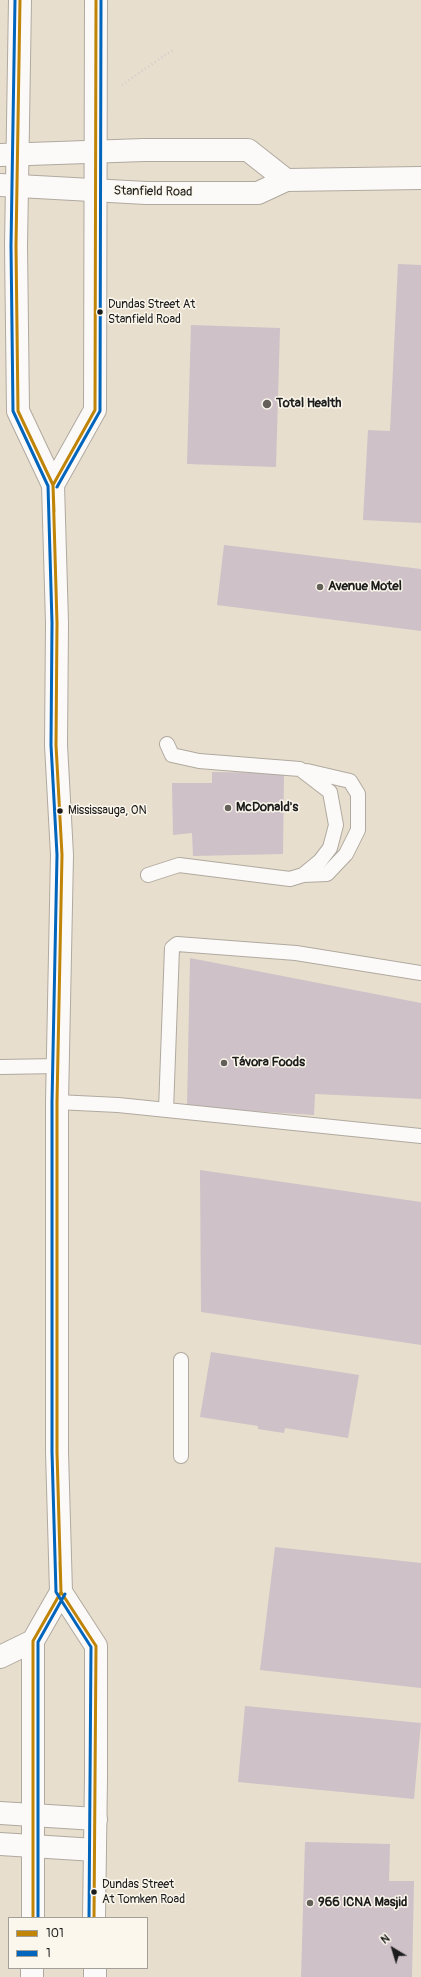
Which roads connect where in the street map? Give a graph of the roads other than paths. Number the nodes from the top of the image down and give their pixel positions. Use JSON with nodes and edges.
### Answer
{"nodes":[{"id":1,"x":20,"y":0,"type":"edge"},
{"id":2,"x":96,"y":0,"type":"edge"},
{"id":3,"x":95,"y":152,"type":"junction"},
{"id":4,"x":8,"y":154,"type":"edge"},
{"id":5,"x":421,"y":178,"type":"edge"},
{"id":6,"x":286,"y":180,"type":"junction"},
{"id":7,"x":8,"y":186,"type":"edge"},
{"id":8,"x":95,"y":190,"type":"junction"},
{"id":9,"x":53,"y":485,"type":"junction"},
{"id":10,"x":167,"y":744,"type":"dead end"},
{"id":11,"x":300,"y":770,"type":"junction"},
{"id":12,"x":148,"y":875,"type":"dead end"},
{"id":13,"x":303,"y":875,"type":"junction"},
{"id":14,"x":421,"y":973,"type":"edge"},
{"id":15,"x":58,"y":1066,"type":"junction"},
{"id":16,"x":0,"y":1067,"type":"edge"},
{"id":17,"x":57,"y":1102,"type":"junction"},
{"id":18,"x":166,"y":1110,"type":"junction"},
{"id":19,"x":421,"y":1136,"type":"edge"},
{"id":20,"x":181,"y":1360,"type":"dead end"},
{"id":21,"x":181,"y":1456,"type":"dead end"},
{"id":22,"x":61,"y":1592,"type":"junction"},
{"id":23,"x":33,"y":1641,"type":"junction"},
{"id":24,"x":0,"y":1657,"type":"edge"},
{"id":25,"x":0,"y":1813,"type":"edge"},
{"id":26,"x":34,"y":1815,"type":"junction"},
{"id":27,"x":96,"y":1819,"type":"junction"},
{"id":28,"x":0,"y":1844,"type":"edge"},
{"id":29,"x":34,"y":1846,"type":"junction"},
{"id":30,"x":95,"y":1850,"type":"junction"},
{"id":31,"x":33,"y":1917,"type":"edge"},
{"id":32,"x":94,"y":1917,"type":"edge"}],
"edges":[{"from":1,"to":4,"type":"main road"},
{"from":2,"to":3,"type":"main road"},
{"from":3,"to":4,"type":"main road"},
{"from":3,"to":6,"type":"main road"},
{"from":3,"to":8,"type":"main road"},
{"from":4,"to":7,"type":"main road"},
{"from":5,"to":6,"type":"main road","name":"Stanfield Road"},
{"from":6,"to":8,"type":"main road","name":"Stanfield Road"},
{"from":7,"to":8,"type":"main road","name":"Stanfield Road"},
{"from":7,"to":9,"type":"main road"},
{"from":8,"to":9,"type":"main road"},
{"from":9,"to":15,"type":"main road"},
{"from":10,"to":11,"type":"lane"},
{"from":11,"to":13,"type":"lane"},
{"from":11,"to":13,"type":"lane"},
{"from":12,"to":13,"type":"lane"},
{"from":14,"to":18,"type":"lane"},
{"from":15,"to":16,"type":"lane"},
{"from":15,"to":17,"type":"main road"},
{"from":17,"to":18,"type":"lane"},
{"from":17,"to":22,"type":"main road"},
{"from":18,"to":19,"type":"lane"},
{"from":20,"to":21,"type":"lane"},
{"from":22,"to":23,"type":"main road"},
{"from":22,"to":27,"type":"main road"},
{"from":23,"to":24,"type":"main road"},
{"from":23,"to":26,"type":"main road"},
{"from":25,"to":26,"type":"main road"},
{"from":26,"to":27,"type":"main road"},
{"from":26,"to":29,"type":"main road"},
{"from":27,"to":30,"type":"main road"},
{"from":28,"to":29,"type":"main road"},
{"from":29,"to":30,"type":"main road"},
{"from":29,"to":31,"type":"main road"},
{"from":30,"to":32,"type":"main road"}]}
